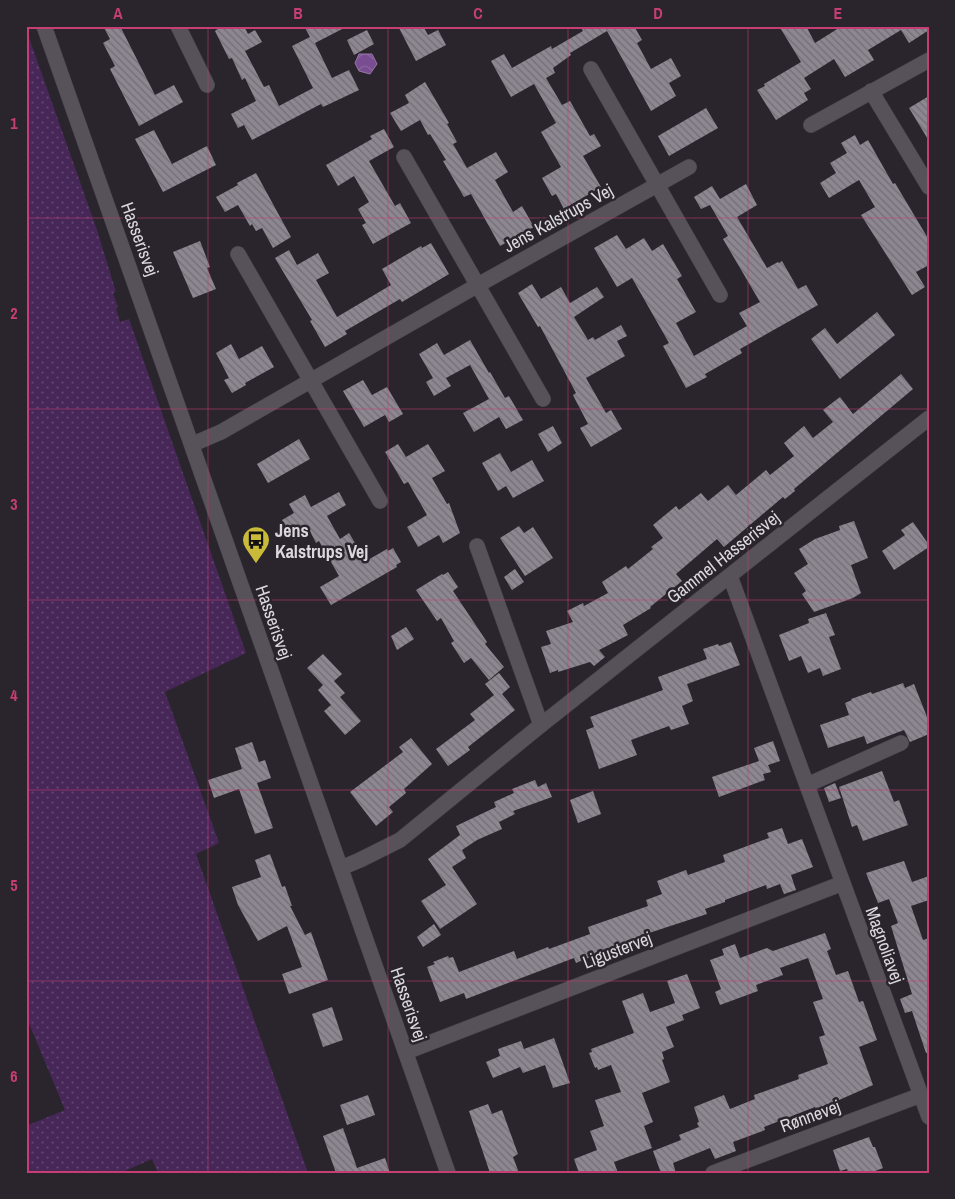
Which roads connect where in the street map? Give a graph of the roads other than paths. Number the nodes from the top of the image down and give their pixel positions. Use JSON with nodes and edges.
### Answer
{"nodes":[{"id":1,"x":44,"y":26,"type":"edge"},
{"id":2,"x":178,"y":26,"type":"edge"},
{"id":3,"x":929,"y":60,"type":"edge"},
{"id":4,"x":592,"y":69,"type":"dead end"},
{"id":5,"x":207,"y":85,"type":"dead end"},
{"id":6,"x":872,"y":91,"type":"junction"},
{"id":7,"x":811,"y":125,"type":"dead end"},
{"id":8,"x":404,"y":157,"type":"dead end"},
{"id":9,"x":689,"y":167,"type":"dead end"},
{"id":10,"x":657,"y":184,"type":"junction"},
{"id":11,"x":929,"y":187,"type":"edge"},
{"id":12,"x":238,"y":254,"type":"dead end"},
{"id":13,"x":478,"y":285,"type":"junction"},
{"id":14,"x":720,"y":295,"type":"dead end"},
{"id":15,"x":311,"y":380,"type":"junction"},
{"id":16,"x":544,"y":399,"type":"dead end"},
{"id":17,"x":929,"y":418,"type":"edge"},
{"id":18,"x":193,"y":444,"type":"junction"},
{"id":19,"x":380,"y":501,"type":"dead end"},
{"id":20,"x":478,"y":546,"type":"dead end"},
{"id":21,"x":730,"y":576,"type":"junction"},
{"id":22,"x":541,"y":725,"type":"junction"},
{"id":23,"x":901,"y":744,"type":"dead end"},
{"id":24,"x":807,"y":785,"type":"junction"},
{"id":25,"x":341,"y":868,"type":"junction"},
{"id":26,"x":843,"y":883,"type":"junction"},
{"id":27,"x":406,"y":1052,"type":"junction"},
{"id":28,"x":920,"y":1095,"type":"junction"},
{"id":29,"x":929,"y":1118,"type":"edge"},
{"id":30,"x":448,"y":1173,"type":"edge"},
{"id":31,"x":713,"y":1173,"type":"edge"}],
"edges":[{"from":1,"to":18,"type":"street","name":"Hasserisvej"},
{"from":2,"to":5,"type":"street"},
{"from":3,"to":6,"type":"street"},
{"from":4,"to":10,"type":"street"},
{"from":6,"to":7,"type":"street"},
{"from":6,"to":11,"type":"street"},
{"from":8,"to":13,"type":"street"},
{"from":9,"to":10,"type":"street","name":"Jens Kalstrups Vej"},
{"from":10,"to":13,"type":"street","name":"Jens Kalstrups Vej"},
{"from":10,"to":14,"type":"street"},
{"from":12,"to":15,"type":"street"},
{"from":13,"to":15,"type":"street","name":"Jens Kalstrups Vej"},
{"from":13,"to":16,"type":"street"},
{"from":15,"to":18,"type":"street","name":"Jens Kalstrups Vej"},
{"from":15,"to":19,"type":"street"},
{"from":17,"to":21,"type":"street","name":"Gammel Hasserisvej"},
{"from":18,"to":25,"type":"street","name":"Hasserisvej"},
{"from":20,"to":22,"type":"street"},
{"from":21,"to":22,"type":"street","name":"Gammel Hasserisvej"},
{"from":21,"to":24,"type":"street","name":"Magnoliavej"},
{"from":22,"to":25,"type":"street","name":"Gammel Hasserisvej"},
{"from":23,"to":24,"type":"street"},
{"from":24,"to":26,"type":"street","name":"Magnoliavej"},
{"from":25,"to":27,"type":"street","name":"Hasserisvej"},
{"from":26,"to":27,"type":"street","name":"Ligustervej"},
{"from":26,"to":28,"type":"street","name":"Magnoliavej"},
{"from":27,"to":30,"type":"street","name":"Hasserisvej"},
{"from":28,"to":29,"type":"street","name":"Magnoliavej"},
{"from":28,"to":31,"type":"street","name":"Rønnevej"}]}
